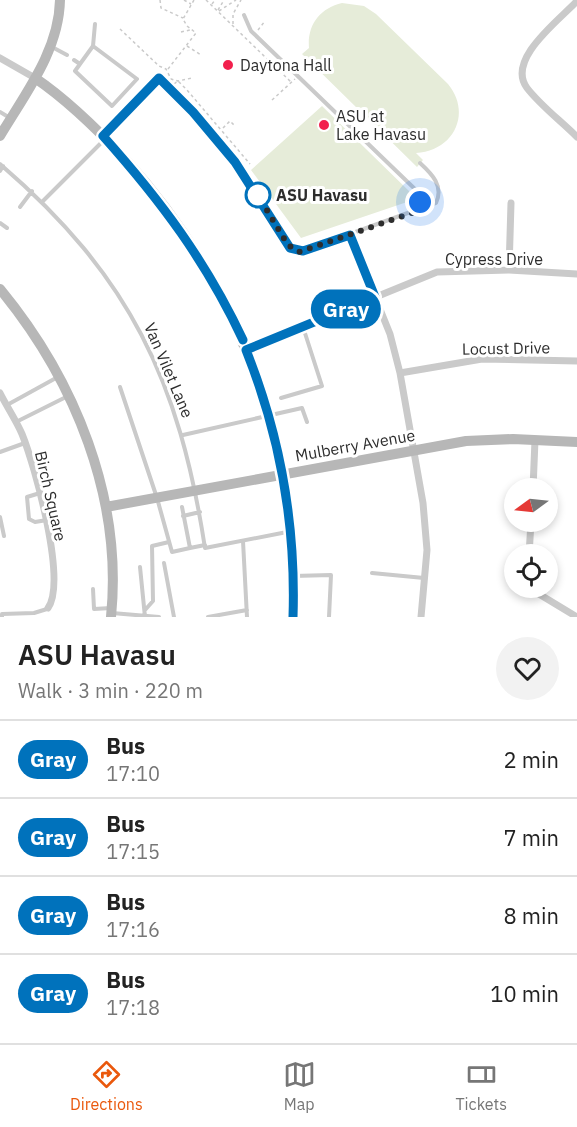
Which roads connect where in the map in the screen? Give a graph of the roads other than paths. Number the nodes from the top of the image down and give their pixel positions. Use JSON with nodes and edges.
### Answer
{"nodes":[{"id":1,"x":60,"y":0,"type":"edge"},
{"id":2,"x":576,"y":2,"type":"edge"},
{"id":3,"x":244,"y":15,"type":"dead end"},
{"id":4,"x":96,"y":24,"type":"dead end"},
{"id":5,"x":93,"y":46,"type":"junction"},
{"id":6,"x":51,"y":47,"type":"junction"},
{"id":7,"x":67,"y":55,"type":"dead end"},
{"id":8,"x":0,"y":58,"type":"edge"},
{"id":9,"x":74,"y":60,"type":"dead end"},
{"id":10,"x":80,"y":64,"type":"junction"},
{"id":11,"x":35,"y":78,"type":"junction"},
{"id":12,"x":159,"y":78,"type":"joint"},
{"id":13,"x":0,"y":112,"type":"edge"},
{"id":14,"x":11,"y":119,"type":"junction"},
{"id":15,"x":0,"y":136,"type":"edge"},
{"id":16,"x":104,"y":137,"type":"junction"},
{"id":17,"x":577,"y":137,"type":"edge"},
{"id":18,"x":420,"y":163,"type":"dead end"},
{"id":19,"x":2,"y":165,"type":"edge"},
{"id":20,"x":0,"y":171,"type":"edge"},
{"id":21,"x":32,"y":191,"type":"junction"},
{"id":22,"x":43,"y":201,"type":"junction"},
{"id":23,"x":511,"y":203,"type":"dead end"},
{"id":24,"x":20,"y":207,"type":"dead end"},
{"id":25,"x":412,"y":213,"type":"junction"},
{"id":26,"x":0,"y":223,"type":"edge"},
{"id":27,"x":8,"y":228,"type":"dead end"},
{"id":28,"x":350,"y":235,"type":"junction"},
{"id":29,"x":509,"y":270,"type":"junction"},
{"id":30,"x":577,"y":274,"type":"edge"},
{"id":31,"x":0,"y":289,"type":"edge"},
{"id":32,"x":375,"y":297,"type":"junction"},
{"id":33,"x":303,"y":326,"type":"junction"},
{"id":34,"x":246,"y":350,"type":"junction"},
{"id":35,"x":577,"y":361,"type":"edge"},
{"id":36,"x":400,"y":373,"type":"junction"},
{"id":37,"x":59,"y":376,"type":"junction"},
{"id":38,"x":120,"y":387,"type":"dead end"},
{"id":39,"x":0,"y":393,"type":"edge"},
{"id":40,"x":69,"y":396,"type":"junction"},
{"id":41,"x":281,"y":398,"type":"dead end"},
{"id":42,"x":6,"y":405,"type":"junction"},
{"id":43,"x":270,"y":417,"type":"junction"},
{"id":44,"x":16,"y":422,"type":"junction"},
{"id":45,"x":307,"y":422,"type":"dead end"},
{"id":46,"x":183,"y":435,"type":"junction"},
{"id":47,"x":535,"y":440,"type":"junction"},
{"id":48,"x":577,"y":442,"type":"edge"},
{"id":49,"x":25,"y":443,"type":"junction"},
{"id":50,"x":413,"y":450,"type":"junction"},
{"id":51,"x":0,"y":452,"type":"edge"},
{"id":52,"x":283,"y":474,"type":"junction"},
{"id":53,"x":533,"y":478,"type":"edge"},
{"id":54,"x":196,"y":490,"type":"junction"},
{"id":55,"x":40,"y":493,"type":"junction"},
{"id":56,"x":157,"y":498,"type":"junction"},
{"id":57,"x":106,"y":507,"type":"junction"},
{"id":58,"x":182,"y":507,"type":"dead end"},
{"id":59,"x":200,"y":512,"type":"junction"},
{"id":60,"x":183,"y":516,"type":"junction"},
{"id":61,"x":0,"y":517,"type":"edge"},
{"id":62,"x":47,"y":520,"type":"junction"},
{"id":63,"x":291,"y":532,"type":"junction"},
{"id":64,"x":4,"y":536,"type":"dead end"},
{"id":65,"x":243,"y":541,"type":"junction"},
{"id":66,"x":169,"y":542,"type":"junction"},
{"id":67,"x":205,"y":546,"type":"junction"},
{"id":68,"x":190,"y":548,"type":"junction"},
{"id":69,"x":164,"y":563,"type":"dead end"},
{"id":70,"x":140,"y":567,"type":"dead end"},
{"id":71,"x":372,"y":573,"type":"dead end"},
{"id":72,"x":293,"y":576,"type":"junction"},
{"id":73,"x":425,"y":578,"type":"junction"},
{"id":74,"x":93,"y":589,"type":"dead end"},
{"id":75,"x":546,"y":598,"type":"edge"},
{"id":76,"x":48,"y":608,"type":"joint"},
{"id":77,"x":145,"y":609,"type":"junction"},
{"id":78,"x":247,"y":610,"type":"junction"},
{"id":79,"x":111,"y":613,"type":"edge"},
{"id":80,"x":145,"y":616,"type":"edge"},
{"id":81,"x":577,"y":616,"type":"edge"},
{"id":82,"x":2,"y":617,"type":"edge"},
{"id":83,"x":159,"y":617,"type":"edge"},
{"id":84,"x":174,"y":617,"type":"edge"},
{"id":85,"x":208,"y":617,"type":"edge"},
{"id":86,"x":247,"y":617,"type":"edge"},
{"id":87,"x":293,"y":617,"type":"edge"},
{"id":88,"x":328,"y":617,"type":"edge"},
{"id":89,"x":421,"y":617,"type":"edge"}],
"edges":[{"from":1,"to":6,"type":"street"},
{"from":2,"to":17,"type":"street"},
{"from":3,"to":25,"type":"lane"},
{"from":4,"to":5,"type":"lane"},
{"from":5,"to":10,"type":"lane"},
{"from":5,"to":10,"type":"lane"},
{"from":6,"to":7,"type":"lane"},
{"from":6,"to":11,"type":"street"},
{"from":8,"to":11,"type":"street"},
{"from":9,"to":10,"type":"lane"},
{"from":11,"to":14,"type":"street"},
{"from":11,"to":16,"type":"street"},
{"from":12,"to":16,"type":"street"},
{"from":12,"to":28,"type":"lane"},
{"from":13,"to":14,"type":"lane"},
{"from":14,"to":15,"type":"street"},
{"from":16,"to":22,"type":"lane"},
{"from":16,"to":34,"type":"street"},
{"from":18,"to":25,"type":"lane"},
{"from":19,"to":20,"type":"lane"},
{"from":19,"to":21,"type":"lane","name":"Van Vilet Lane"},
{"from":21,"to":22,"type":"lane","name":"Van Vilet Lane"},
{"from":21,"to":24,"type":"lane"},
{"from":22,"to":46,"type":"lane","name":"Van Vilet Lane"},
{"from":23,"to":29,"type":"street"},
{"from":25,"to":28,"type":"lane"},
{"from":26,"to":27,"type":"lane"},
{"from":28,"to":32,"type":"street"},
{"from":29,"to":30,"type":"street","name":"Cypress Drive"},
{"from":29,"to":32,"type":"street","name":"Cypress Drive"},
{"from":31,"to":37,"type":"street"},
{"from":32,"to":33,"type":"street","name":"Cypress Drive"},
{"from":32,"to":36,"type":"street"},
{"from":33,"to":34,"type":"street","name":"Cypress Drive"},
{"from":33,"to":41,"type":"lane"},
{"from":34,"to":43,"type":"street"},
{"from":35,"to":36,"type":"street","name":"Locust Drive"},
{"from":36,"to":50,"type":"street"},
{"from":37,"to":40,"type":"street"},
{"from":37,"to":42,"type":"lane"},
{"from":38,"to":56,"type":"lane"},
{"from":39,"to":42,"type":"street","name":"Birch Square"},
{"from":40,"to":44,"type":"lane"},
{"from":40,"to":57,"type":"street"},
{"from":42,"to":44,"type":"street","name":"Birch Square"},
{"from":43,"to":45,"type":"lane"},
{"from":43,"to":46,"type":"lane"},
{"from":43,"to":52,"type":"street"},
{"from":44,"to":49,"type":"street","name":"Birch Square"},
{"from":46,"to":54,"type":"lane","name":"Van Vilet Lane"},
{"from":47,"to":48,"type":"street","name":"Mulberry Avenue"},
{"from":47,"to":50,"type":"street","name":"Mulberry Avenue"},
{"from":47,"to":53,"type":"street"},
{"from":49,"to":51,"type":"lane"},
{"from":49,"to":55,"type":"street","name":"Birch Square"},
{"from":50,"to":52,"type":"street","name":"Mulberry Avenue"},
{"from":50,"to":73,"type":"street"},
{"from":52,"to":54,"type":"street","name":"Mulberry Avenue"},
{"from":52,"to":63,"type":"street"},
{"from":54,"to":56,"type":"street","name":"Mulberry Avenue"},
{"from":54,"to":59,"type":"lane","name":"Van Vilet Lane"},
{"from":55,"to":62,"type":"street","name":"Birch Square"},
{"from":55,"to":62,"type":"lane"},
{"from":56,"to":57,"type":"street","name":"Mulberry Avenue"},
{"from":56,"to":66,"type":"lane"},
{"from":57,"to":79,"type":"street"},
{"from":58,"to":60,"type":"lane"},
{"from":59,"to":60,"type":"lane"},
{"from":59,"to":67,"type":"lane","name":"Van Vilet Lane"},
{"from":60,"to":68,"type":"lane"},
{"from":61,"to":64,"type":"lane"},
{"from":62,"to":76,"type":"street","name":"Birch Square"},
{"from":63,"to":65,"type":"lane"},
{"from":63,"to":72,"type":"street"},
{"from":65,"to":67,"type":"lane"},
{"from":65,"to":78,"type":"lane"},
{"from":66,"to":68,"type":"lane"},
{"from":66,"to":77,"type":"lane"},
{"from":67,"to":68,"type":"lane"},
{"from":69,"to":84,"type":"lane"},
{"from":70,"to":77,"type":"lane"},
{"from":71,"to":73,"type":"lane"},
{"from":72,"to":87,"type":"street"},
{"from":72,"to":88,"type":"lane"},
{"from":73,"to":89,"type":"street"},
{"from":74,"to":79,"type":"lane"},
{"from":75,"to":81,"type":"street"},
{"from":76,"to":82,"type":"lane"},
{"from":77,"to":80,"type":"lane"},
{"from":78,"to":85,"type":"lane"},
{"from":78,"to":86,"type":"lane"},
{"from":79,"to":80,"type":"lane"},
{"from":80,"to":83,"type":"lane"}]}
